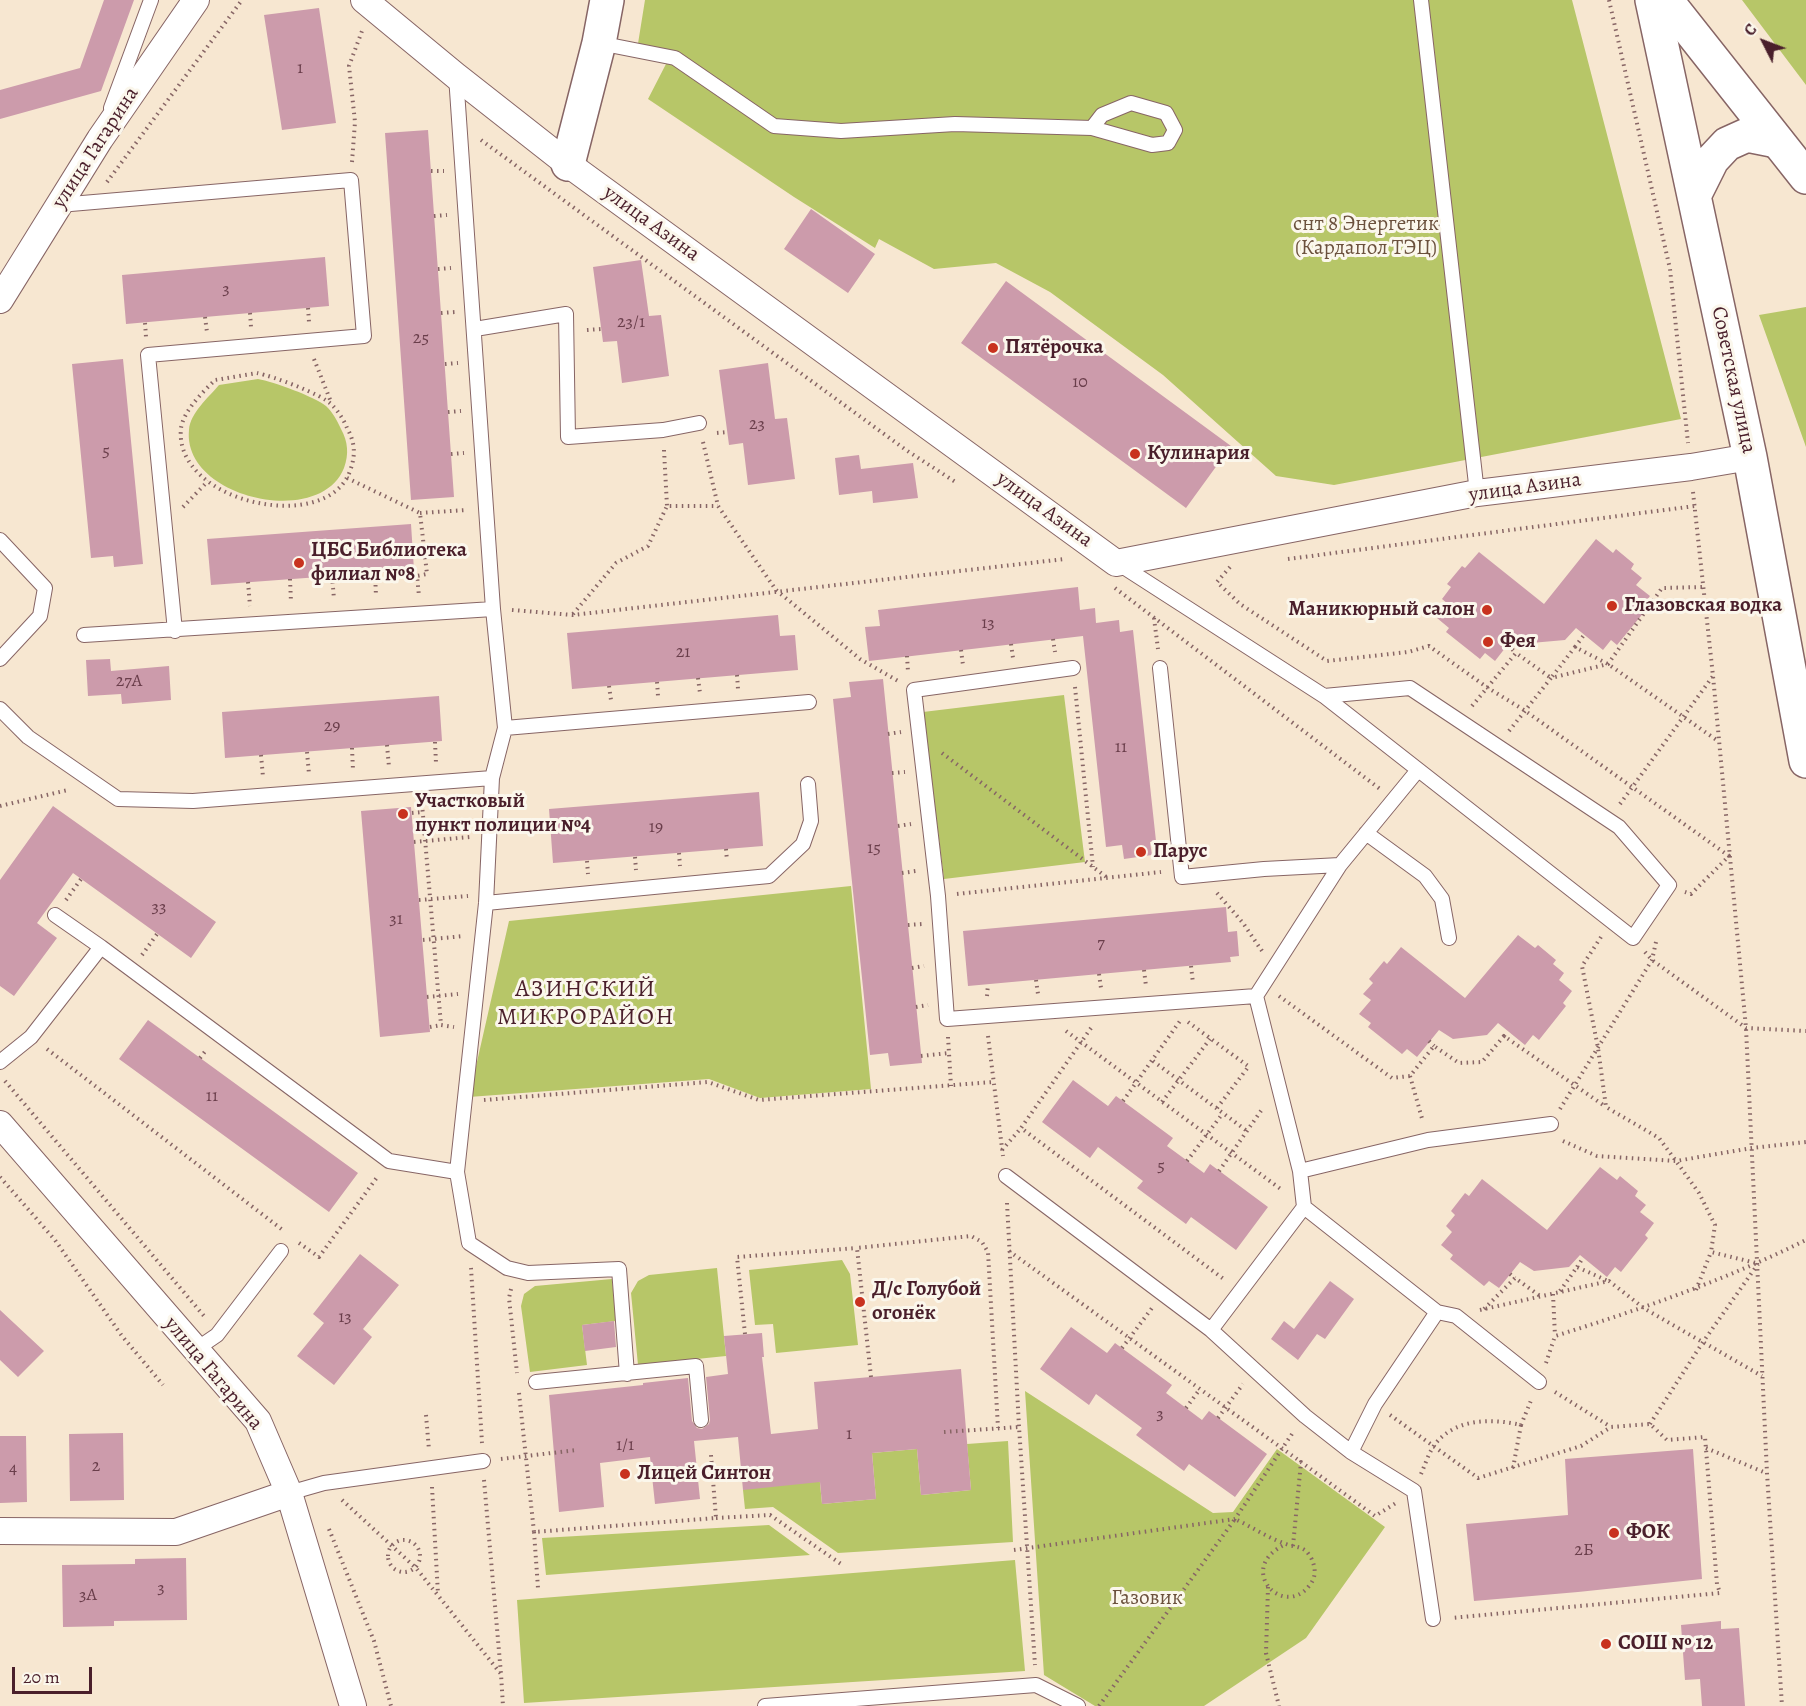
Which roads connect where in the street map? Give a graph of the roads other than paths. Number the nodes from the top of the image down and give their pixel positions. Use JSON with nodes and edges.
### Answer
{"nodes":[{"id":1,"x":151,"y":0,"type":"edge"},
{"id":2,"x":196,"y":0,"type":"edge"},
{"id":3,"x":364,"y":0,"type":"edge"},
{"id":4,"x":607,"y":0,"type":"edge"},
{"id":5,"x":1421,"y":0,"type":"edge"},
{"id":6,"x":1652,"y":0,"type":"edge"},
{"id":7,"x":1666,"y":0,"type":"edge"},
{"id":8,"x":599,"y":43,"type":"junction"},
{"id":9,"x":456,"y":76,"type":"junction"},
{"id":10,"x":1092,"y":128,"type":"junction"},
{"id":11,"x":100,"y":139,"type":"junction"},
{"id":12,"x":1777,"y":141,"type":"junction"},
{"id":13,"x":568,"y":164,"type":"junction"},
{"id":14,"x":1806,"y":177,"type":"edge"},
{"id":15,"x":1694,"y":196,"type":"junction"},
{"id":16,"x":59,"y":205,"type":"junction"},
{"id":17,"x":0,"y":300,"type":"edge"},
{"id":18,"x":475,"y":328,"type":"junction"},
{"id":19,"x":699,"y":423,"type":"road end"},
{"id":20,"x":1750,"y":457,"type":"junction"},
{"id":21,"x":1477,"y":493,"type":"junction"},
{"id":22,"x":0,"y":540,"type":"edge"},
{"id":23,"x":1116,"y":563,"type":"junction"},
{"id":24,"x":493,"y":609,"type":"junction"},
{"id":25,"x":175,"y":631,"type":"junction"},
{"id":26,"x":84,"y":635,"type":"dead end"},
{"id":27,"x":0,"y":659,"type":"edge"},
{"id":28,"x":1160,"y":668,"type":"road end"},
{"id":29,"x":1073,"y":669,"type":"road end"},
{"id":30,"x":1324,"y":696,"type":"junction"},
{"id":31,"x":808,"y":702,"type":"dead end"},
{"id":32,"x":0,"y":709,"type":"edge"},
{"id":33,"x":505,"y":728,"type":"junction"},
{"id":34,"x":1806,"y":761,"type":"edge"},
{"id":35,"x":1418,"y":770,"type":"junction"},
{"id":36,"x":492,"y":778,"type":"junction"},
{"id":37,"x":807,"y":784,"type":"dead end"},
{"id":38,"x":1366,"y":833,"type":"junction"},
{"id":39,"x":1340,"y":865,"type":"junction"},
{"id":40,"x":486,"y":898,"type":"junction"},
{"id":41,"x":56,"y":915,"type":"dead end"},
{"id":42,"x":1449,"y":938,"type":"dead end"},
{"id":43,"x":101,"y":947,"type":"junction"},
{"id":44,"x":1260,"y":991,"type":"junction"},
{"id":45,"x":0,"y":1062,"type":"edge"},
{"id":46,"x":0,"y":1124,"type":"edge"},
{"id":47,"x":1551,"y":1124,"type":"road end"},
{"id":48,"x":1300,"y":1171,"type":"junction"},
{"id":49,"x":457,"y":1172,"type":"junction"},
{"id":50,"x":1006,"y":1176,"type":"road end"},
{"id":51,"x":1304,"y":1207,"type":"junction"},
{"id":52,"x":281,"y":1251,"type":"dead end"},
{"id":53,"x":1437,"y":1312,"type":"junction"},
{"id":54,"x":1211,"y":1330,"type":"junction"},
{"id":55,"x":195,"y":1350,"type":"junction"},
{"id":56,"x":627,"y":1374,"type":"junction"},
{"id":57,"x":536,"y":1382,"type":"dead end"},
{"id":58,"x":1539,"y":1382,"type":"road end"},
{"id":59,"x":701,"y":1420,"type":"dead end"},
{"id":60,"x":1351,"y":1452,"type":"junction"},
{"id":61,"x":483,"y":1461,"type":"road end"},
{"id":62,"x":289,"y":1493,"type":"junction"},
{"id":63,"x":0,"y":1531,"type":"edge"},
{"id":64,"x":1433,"y":1619,"type":"road end"},
{"id":65,"x":352,"y":1706,"type":"edge"},
{"id":66,"x":765,"y":1706,"type":"edge"},
{"id":67,"x":1078,"y":1706,"type":"edge"}],
"edges":[{"from":1,"to":11,"type":"lane"},
{"from":2,"to":11,"type":"street","name":"улица Гагарина"},
{"from":3,"to":9,"type":"street","name":"улица Азина"},
{"from":4,"to":8,"type":"main road"},
{"from":5,"to":21,"type":"lane"},
{"from":6,"to":15,"type":"main road","name":"Советская улица"},
{"from":7,"to":12,"type":"main road"},
{"from":8,"to":10,"type":"lane"},
{"from":8,"to":13,"type":"main road"},
{"from":9,"to":13,"type":"street","name":"улица Азина"},
{"from":9,"to":18,"type":"lane"},
{"from":10,"to":10,"type":"lane"},
{"from":11,"to":16,"type":"street","name":"улица Гагарина"},
{"from":12,"to":14,"type":"main road"},
{"from":12,"to":15,"type":"main road"},
{"from":13,"to":23,"type":"street","name":"улица Азина"},
{"from":15,"to":20,"type":"main road","name":"Советская улица"},
{"from":16,"to":17,"type":"street","name":"улица Гагарина"},
{"from":16,"to":25,"type":"lane"},
{"from":18,"to":19,"type":"lane"},
{"from":18,"to":24,"type":"lane"},
{"from":20,"to":21,"type":"street","name":"улица Азина"},
{"from":20,"to":34,"type":"main road","name":"Советская улица"},
{"from":21,"to":23,"type":"street","name":"улица Азина"},
{"from":22,"to":27,"type":"lane"},
{"from":23,"to":30,"type":"lane"},
{"from":24,"to":25,"type":"lane"},
{"from":24,"to":33,"type":"lane"},
{"from":25,"to":26,"type":"lane"},
{"from":28,"to":39,"type":"lane"},
{"from":29,"to":44,"type":"lane"},
{"from":30,"to":35,"type":"lane"},
{"from":30,"to":35,"type":"lane"},
{"from":31,"to":33,"type":"lane"},
{"from":32,"to":36,"type":"lane"},
{"from":33,"to":36,"type":"lane"},
{"from":35,"to":38,"type":"lane"},
{"from":36,"to":40,"type":"lane"},
{"from":37,"to":40,"type":"lane"},
{"from":38,"to":39,"type":"lane"},
{"from":38,"to":42,"type":"lane"},
{"from":39,"to":44,"type":"lane"},
{"from":40,"to":49,"type":"lane"},
{"from":41,"to":43,"type":"lane"},
{"from":43,"to":45,"type":"lane"},
{"from":43,"to":49,"type":"lane"},
{"from":44,"to":48,"type":"lane"},
{"from":46,"to":55,"type":"street","name":"улица Гагарина"},
{"from":47,"to":48,"type":"lane"},
{"from":48,"to":51,"type":"lane"},
{"from":49,"to":56,"type":"lane"},
{"from":50,"to":54,"type":"lane"},
{"from":51,"to":53,"type":"lane"},
{"from":51,"to":54,"type":"lane"},
{"from":52,"to":55,"type":"lane"},
{"from":53,"to":58,"type":"lane"},
{"from":53,"to":60,"type":"lane"},
{"from":54,"to":60,"type":"lane"},
{"from":55,"to":62,"type":"street","name":"улица Гагарина"},
{"from":56,"to":57,"type":"lane"},
{"from":56,"to":59,"type":"lane"},
{"from":60,"to":64,"type":"lane"},
{"from":61,"to":62,"type":"lane"},
{"from":62,"to":63,"type":"street"},
{"from":62,"to":65,"type":"street","name":"улица Гагарина"},
{"from":66,"to":67,"type":"lane"}]}
